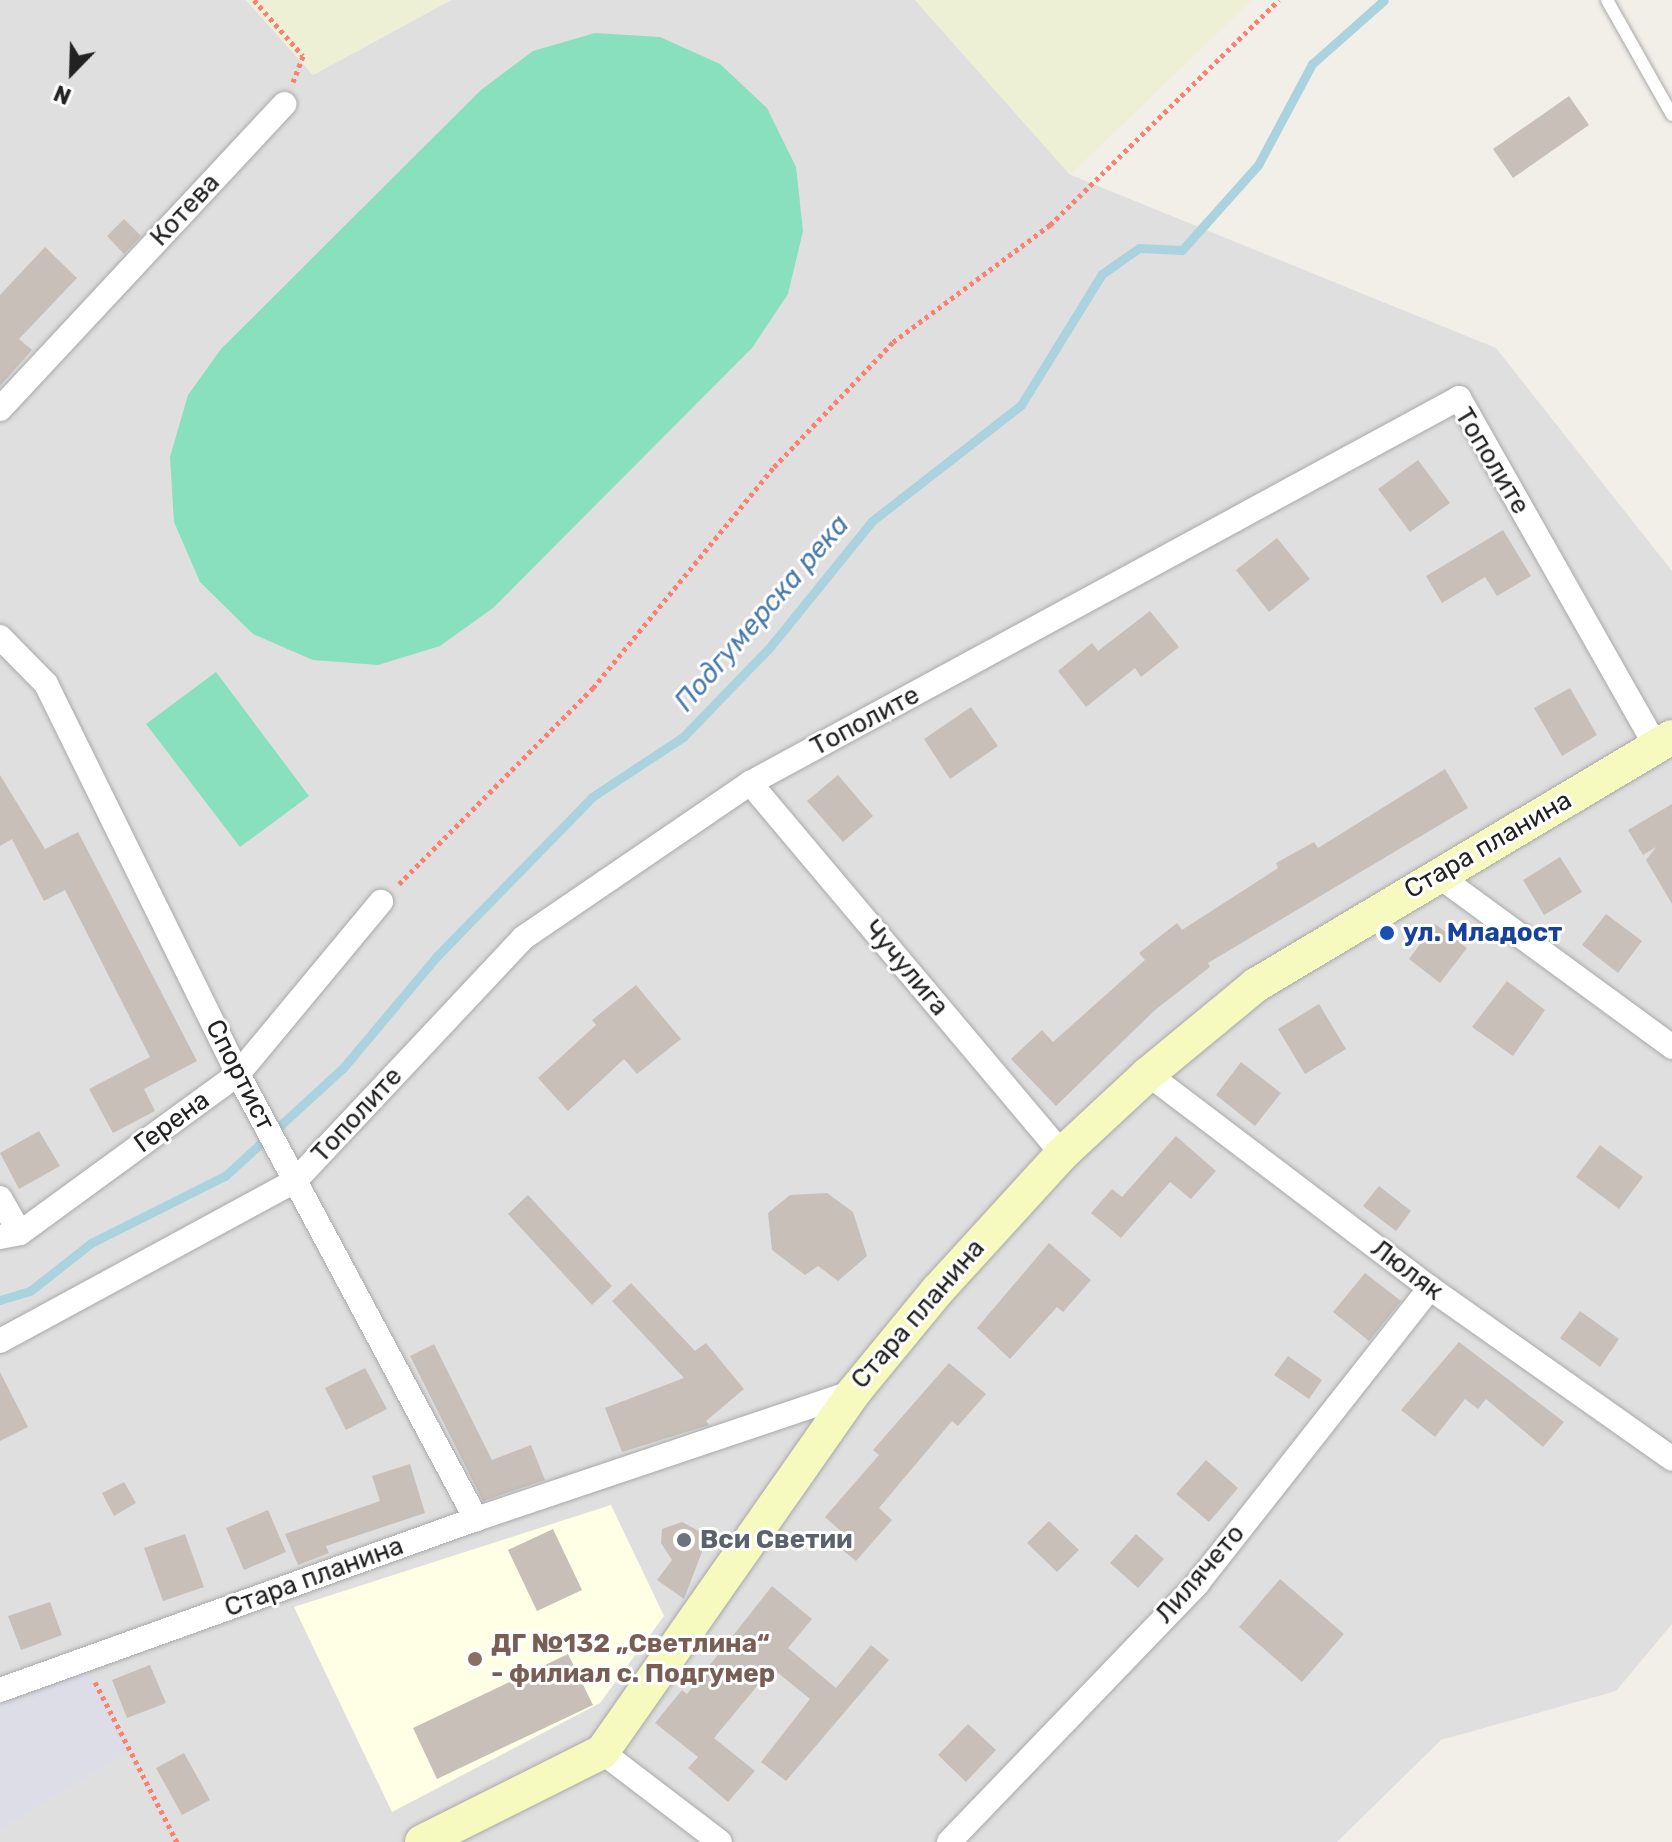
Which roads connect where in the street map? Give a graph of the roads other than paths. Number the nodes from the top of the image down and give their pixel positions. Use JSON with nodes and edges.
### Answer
{"nodes":[{"id":1,"x":1607,"y":0,"type":"edge"},
{"id":2,"x":284,"y":104,"type":"road end"},
{"id":3,"x":1672,"y":115,"type":"edge"},
{"id":4,"x":0,"y":409,"type":"edge"},
{"id":5,"x":0,"y":637,"type":"edge"},
{"id":6,"x":1664,"y":741,"type":"edge"},
{"id":7,"x":750,"y":783,"type":"junction"},
{"id":8,"x":1436,"y":874,"type":"junction"},
{"id":9,"x":381,"y":902,"type":"road end"},
{"id":10,"x":1672,"y":1047,"type":"edge"},
{"id":11,"x":238,"y":1074,"type":"junction"},
{"id":12,"x":1148,"y":1074,"type":"junction"},
{"id":13,"x":1062,"y":1154,"type":"junction"},
{"id":14,"x":295,"y":1181,"type":"junction"},
{"id":15,"x":0,"y":1198,"type":"edge"},
{"id":16,"x":10,"y":1235,"type":"edge"},
{"id":17,"x":1430,"y":1288,"type":"junction"},
{"id":18,"x":0,"y":1341,"type":"edge"},
{"id":19,"x":854,"y":1392,"type":"junction"},
{"id":20,"x":1672,"y":1459,"type":"edge"},
{"id":21,"x":476,"y":1519,"type":"junction"},
{"id":22,"x":0,"y":1690,"type":"edge"},
{"id":23,"x":602,"y":1752,"type":"junction"},
{"id":24,"x":422,"y":1842,"type":"edge"},
{"id":25,"x":720,"y":1842,"type":"edge"},
{"id":26,"x":949,"y":1842,"type":"edge"}],
"edges":[{"from":1,"to":3,"type":"lane"},
{"from":2,"to":4,"type":"street","name":"Котева"},
{"from":5,"to":11,"type":"street","name":"Спортист"},
{"from":6,"to":7,"type":"street","name":"Тополите"},
{"from":6,"to":8,"type":"street","name":"Стара планина"},
{"from":7,"to":13,"type":"street","name":"Чучулига"},
{"from":7,"to":14,"type":"street","name":"Тополите"},
{"from":8,"to":10,"type":"street"},
{"from":8,"to":12,"type":"street","name":"Стара планина"},
{"from":9,"to":11,"type":"street","name":"Герена"},
{"from":11,"to":14,"type":"street","name":"Спортист"},
{"from":11,"to":16,"type":"street","name":"Герена"},
{"from":12,"to":13,"type":"street","name":"Стара планина"},
{"from":12,"to":17,"type":"street","name":"Люляк"},
{"from":13,"to":19,"type":"street","name":"Стара планина"},
{"from":14,"to":18,"type":"street","name":"Тополите"},
{"from":14,"to":21,"type":"street","name":"Спортист"},
{"from":15,"to":16,"type":"street"},
{"from":17,"to":20,"type":"street","name":"Люляк"},
{"from":17,"to":26,"type":"street","name":"Лилячето"},
{"from":19,"to":21,"type":"street","name":"Стара планина"},
{"from":19,"to":23,"type":"street"},
{"from":21,"to":22,"type":"street","name":"Стара планина"},
{"from":23,"to":24,"type":"street"},
{"from":23,"to":25,"type":"street"}]}
